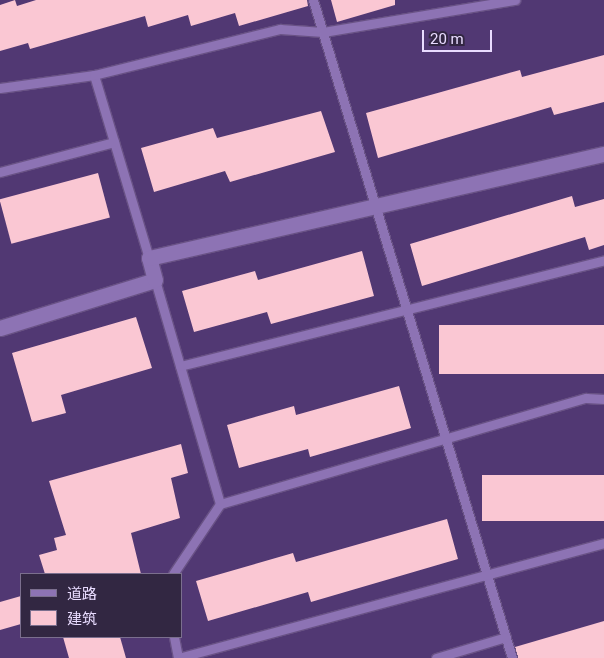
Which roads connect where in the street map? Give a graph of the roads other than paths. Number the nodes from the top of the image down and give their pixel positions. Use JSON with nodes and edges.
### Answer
{"nodes":[{"id":1,"x":313,"y":0,"type":"edge"},
{"id":2,"x":515,"y":0,"type":"edge"},
{"id":3,"x":323,"y":32,"type":"junction"},
{"id":4,"x":94,"y":75,"type":"junction"},
{"id":5,"x":0,"y":88,"type":"edge"},
{"id":6,"x":114,"y":142,"type":"junction"},
{"id":7,"x":604,"y":154,"type":"edge"},
{"id":8,"x":0,"y":172,"type":"edge"},
{"id":9,"x":374,"y":207,"type":"junction"},
{"id":10,"x":149,"y":258,"type":"junction"},
{"id":11,"x":604,"y":260,"type":"edge"},
{"id":12,"x":155,"y":280,"type":"junction"},
{"id":13,"x":405,"y":308,"type":"junction"},
{"id":14,"x":0,"y":328,"type":"edge"},
{"id":15,"x":180,"y":366,"type":"junction"},
{"id":16,"x":604,"y":399,"type":"edge"},
{"id":17,"x":445,"y":439,"type":"junction"},
{"id":18,"x":220,"y":504,"type":"junction"},
{"id":19,"x":604,"y":543,"type":"edge"},
{"id":20,"x":174,"y":573,"type":"edge"},
{"id":21,"x":487,"y":575,"type":"junction"},
{"id":22,"x":506,"y":637,"type":"junction"},
{"id":23,"x":174,"y":638,"type":"edge"},
{"id":24,"x":178,"y":658,"type":"edge"},
{"id":25,"x":436,"y":658,"type":"edge"},
{"id":26,"x":512,"y":658,"type":"edge"}],
"edges":[{"from":1,"to":3,"type":"lane"},
{"from":2,"to":3,"type":"lane"},
{"from":3,"to":4,"type":"lane"},
{"from":3,"to":9,"type":"lane"},
{"from":4,"to":5,"type":"lane"},
{"from":4,"to":6,"type":"lane"},
{"from":6,"to":8,"type":"lane"},
{"from":6,"to":10,"type":"lane"},
{"from":7,"to":9,"type":"street"},
{"from":9,"to":10,"type":"street"},
{"from":9,"to":13,"type":"lane"},
{"from":10,"to":12,"type":"street"},
{"from":11,"to":13,"type":"lane"},
{"from":12,"to":14,"type":"street"},
{"from":12,"to":15,"type":"lane"},
{"from":13,"to":15,"type":"lane"},
{"from":13,"to":17,"type":"lane"},
{"from":15,"to":18,"type":"lane"},
{"from":16,"to":17,"type":"lane"},
{"from":17,"to":18,"type":"lane"},
{"from":17,"to":21,"type":"lane"},
{"from":18,"to":20,"type":"lane"},
{"from":19,"to":21,"type":"lane"},
{"from":21,"to":22,"type":"lane"},
{"from":21,"to":24,"type":"lane"},
{"from":22,"to":25,"type":"lane"},
{"from":22,"to":26,"type":"lane"},
{"from":23,"to":24,"type":"lane"}]}
